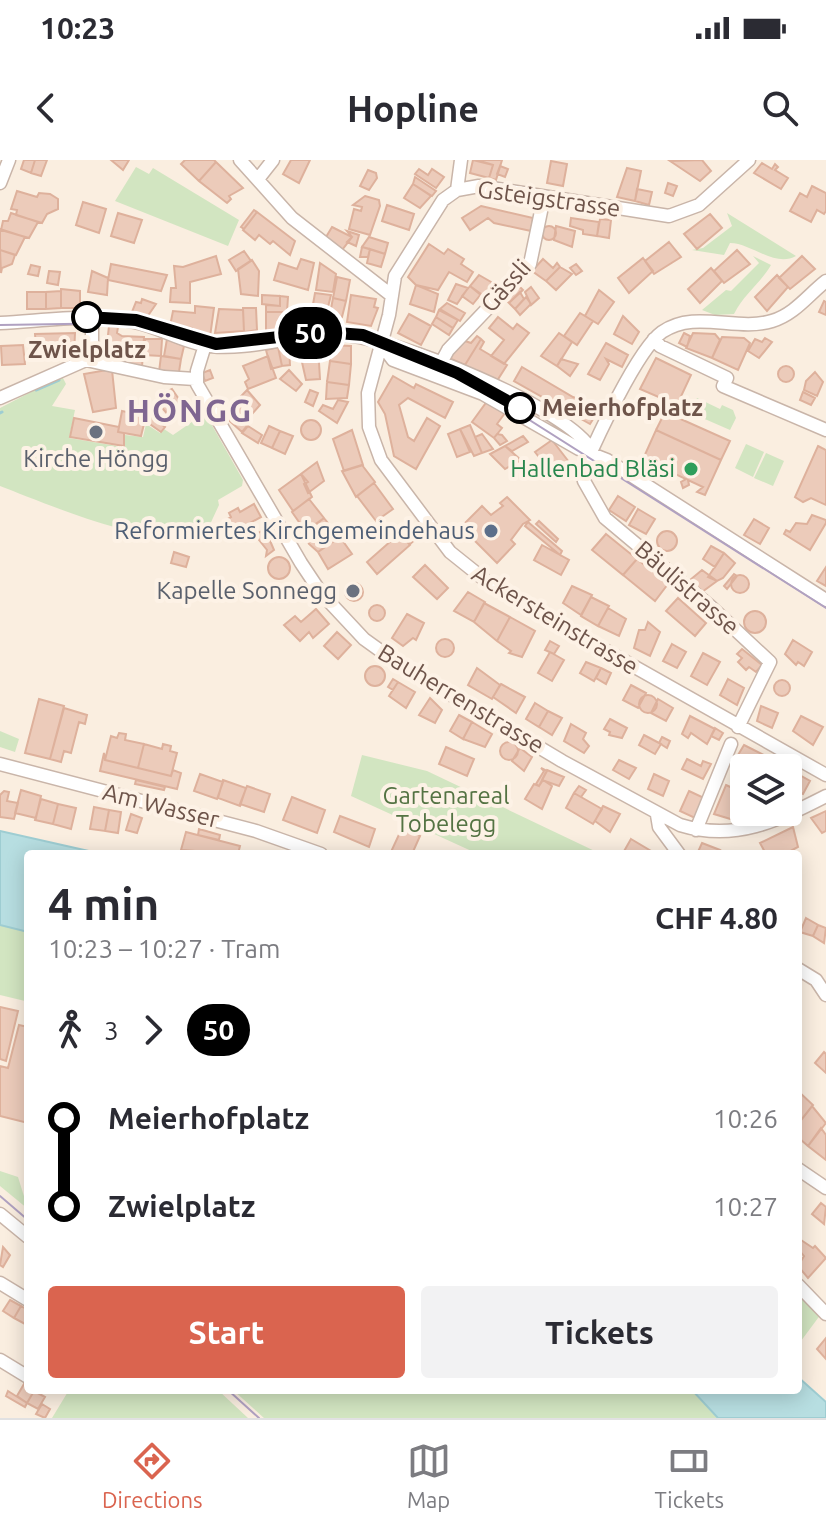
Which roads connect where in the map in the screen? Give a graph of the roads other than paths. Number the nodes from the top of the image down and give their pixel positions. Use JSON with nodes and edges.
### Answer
{"nodes":[{"id":1,"x":9,"y":160,"type":"edge"},
{"id":2,"x":240,"y":160,"type":"edge"},
{"id":3,"x":273,"y":160,"type":"edge"},
{"id":4,"x":461,"y":160,"type":"edge"},
{"id":5,"x":749,"y":160,"type":"edge"},
{"id":6,"x":258,"y":179,"type":"junction"},
{"id":7,"x":0,"y":183,"type":"edge"},
{"id":8,"x":457,"y":190,"type":"junction"},
{"id":9,"x":544,"y":197,"type":"junction"},
{"id":10,"x":826,"y":281,"type":"edge"},
{"id":11,"x":391,"y":295,"type":"junction"},
{"id":12,"x":92,"y":320,"type":"junction"},
{"id":13,"x":0,"y":323,"type":"edge"},
{"id":14,"x":654,"y":339,"type":"junction"},
{"id":15,"x":381,"y":344,"type":"junction"},
{"id":16,"x":205,"y":345,"type":"junction"},
{"id":17,"x":86,"y":360,"type":"junction"},
{"id":18,"x":441,"y":363,"type":"junction"},
{"id":19,"x":195,"y":379,"type":"junction"},
{"id":20,"x":487,"y":390,"type":"junction"},
{"id":21,"x":0,"y":398,"type":"edge"},
{"id":22,"x":826,"y":430,"type":"edge"},
{"id":23,"x":592,"y":451,"type":"junction"},
{"id":24,"x":826,"y":600,"type":"edge"},
{"id":25,"x":738,"y":727,"type":"junction"},
{"id":26,"x":731,"y":744,"type":"dead end"},
{"id":27,"x":0,"y":764,"type":"edge"},
{"id":28,"x":826,"y":775,"type":"edge"},
{"id":29,"x":826,"y":796,"type":"edge"},
{"id":30,"x":657,"y":815,"type":"junction"},
{"id":31,"x":696,"y":830,"type":"junction"},
{"id":32,"x":309,"y":850,"type":"edge"},
{"id":33,"x":676,"y":850,"type":"edge"},
{"id":34,"x":802,"y":971,"type":"edge"},
{"id":35,"x":826,"y":995,"type":"edge"},
{"id":36,"x":802,"y":1172,"type":"edge"},
{"id":37,"x":826,"y":1188,"type":"edge"},
{"id":38,"x":0,"y":1214,"type":"edge"},
{"id":39,"x":24,"y":1234,"type":"edge"},
{"id":40,"x":0,"y":1283,"type":"edge"},
{"id":41,"x":802,"y":1289,"type":"edge"},
{"id":42,"x":24,"y":1298,"type":"edge"},
{"id":43,"x":826,"y":1314,"type":"edge"},
{"id":44,"x":0,"y":1360,"type":"edge"},
{"id":45,"x":24,"y":1375,"type":"edge"}],
"edges":[{"from":1,"to":7,"type":"street"},
{"from":2,"to":6,"type":"street"},
{"from":3,"to":6,"type":"street"},
{"from":4,"to":8,"type":"street"},
{"from":5,"to":9,"type":"street","name":"Gsteigstrasse"},
{"from":6,"to":11,"type":"street"},
{"from":8,"to":9,"type":"street","name":"Gsteigstrasse"},
{"from":8,"to":11,"type":"street","name":"Gsteigstrasse"},
{"from":9,"to":18,"type":"street","name":"Gässli"},
{"from":10,"to":14,"type":"street"},
{"from":11,"to":15,"type":"street","name":"Gsteigstrasse"},
{"from":12,"to":13,"type":"street"},
{"from":12,"to":16,"type":"street"},
{"from":12,"to":17,"type":"street"},
{"from":14,"to":22,"type":"street"},
{"from":14,"to":23,"type":"street"},
{"from":15,"to":16,"type":"street"},
{"from":15,"to":18,"type":"street"},
{"from":15,"to":20,"type":"street"},
{"from":15,"to":25,"type":"street","name":"Ackersteinstrasse"},
{"from":16,"to":19,"type":"street"},
{"from":17,"to":19,"type":"street"},
{"from":17,"to":21,"type":"street"},
{"from":18,"to":20,"type":"street"},
{"from":19,"to":30,"type":"street","name":"Bauherrenstrasse"},
{"from":20,"to":23,"type":"street"},
{"from":23,"to":24,"type":"street"},
{"from":23,"to":25,"type":"street","name":"Bäulistrasse"},
{"from":25,"to":28,"type":"street","name":"Ackersteinstrasse"},
{"from":26,"to":31,"type":"street"},
{"from":27,"to":32,"type":"street","name":"Am Wasser"},
{"from":29,"to":31,"type":"street","name":"Bauherrenstrasse"},
{"from":30,"to":31,"type":"street","name":"Bauherrenstrasse"},
{"from":30,"to":33,"type":"street"},
{"from":34,"to":35,"type":"street"},
{"from":36,"to":37,"type":"street"},
{"from":38,"to":39,"type":"street"},
{"from":40,"to":42,"type":"street"},
{"from":41,"to":43,"type":"street"},
{"from":44,"to":45,"type":"street"}]}
